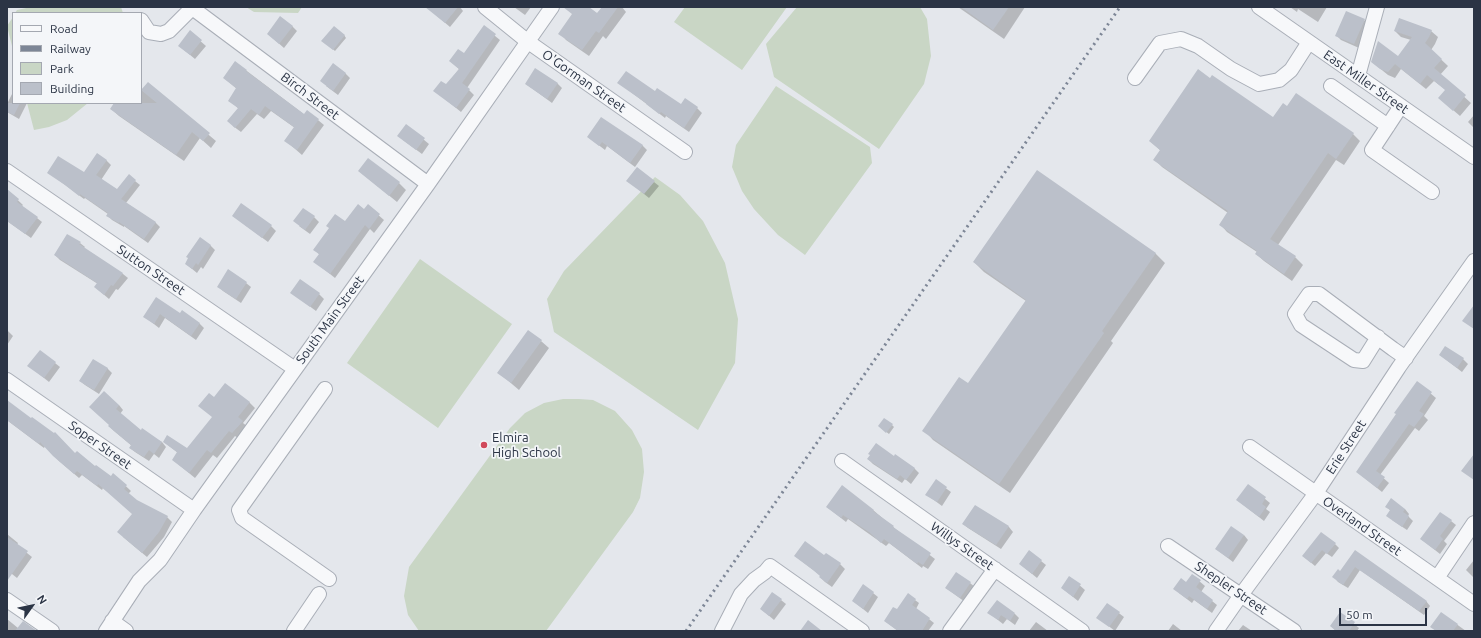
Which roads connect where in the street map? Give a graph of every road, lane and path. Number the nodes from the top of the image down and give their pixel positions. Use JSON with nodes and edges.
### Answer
{"nodes":[{"id":1,"x":191,"y":7,"type":"edge"},
{"id":2,"x":485,"y":7,"type":"edge"},
{"id":3,"x":552,"y":7,"type":"edge"},
{"id":4,"x":1259,"y":7,"type":"edge"},
{"id":5,"x":1377,"y":7,"type":"edge"},
{"id":6,"x":142,"y":22,"type":"edge"},
{"id":7,"x":527,"y":41,"type":"junction"},
{"id":8,"x":1310,"y":42,"type":"junction"},
{"id":9,"x":1358,"y":76,"type":"junction"},
{"id":10,"x":1135,"y":78,"type":"dead end"},
{"id":11,"x":1331,"y":86,"type":"dead end"},
{"id":12,"x":1401,"y":106,"type":"junction"},
{"id":13,"x":1388,"y":126,"type":"junction"},
{"id":14,"x":685,"y":152,"type":"dead end"},
{"id":15,"x":1474,"y":157,"type":"edge"},
{"id":16,"x":7,"y":172,"type":"edge"},
{"id":17,"x":428,"y":184,"type":"junction"},
{"id":18,"x":1432,"y":192,"type":"dead end"},
{"id":19,"x":1474,"y":261,"type":"edge"},
{"id":20,"x":1378,"y":337,"type":"junction"},
{"id":21,"x":1406,"y":358,"type":"junction"},
{"id":22,"x":295,"y":369,"type":"junction"},
{"id":23,"x":7,"y":380,"type":"edge"},
{"id":24,"x":325,"y":389,"type":"dead end"},
{"id":25,"x":1250,"y":447,"type":"dead end"},
{"id":26,"x":842,"y":461,"type":"dead end"},
{"id":27,"x":1316,"y":493,"type":"junction"},
{"id":28,"x":194,"y":510,"type":"junction"},
{"id":29,"x":1474,"y":523,"type":"edge"},
{"id":30,"x":1168,"y":546,"type":"dead end"},
{"id":31,"x":995,"y":569,"type":"junction"},
{"id":32,"x":1437,"y":578,"type":"junction"},
{"id":33,"x":330,"y":579,"type":"dead end"},
{"id":34,"x":320,"y":594,"type":"dead end"},
{"id":35,"x":1241,"y":595,"type":"junction"},
{"id":36,"x":7,"y":600,"type":"edge"},
{"id":37,"x":1474,"y":604,"type":"edge"},
{"id":38,"x":109,"y":626,"type":"edge"},
{"id":39,"x":52,"y":631,"type":"edge"},
{"id":40,"x":126,"y":631,"type":"edge"},
{"id":41,"x":294,"y":631,"type":"edge"},
{"id":42,"x":722,"y":631,"type":"edge"},
{"id":43,"x":862,"y":631,"type":"edge"},
{"id":44,"x":950,"y":631,"type":"edge"},
{"id":45,"x":1082,"y":631,"type":"edge"},
{"id":46,"x":1216,"y":631,"type":"edge"},
{"id":47,"x":1294,"y":631,"type":"edge"}],
"edges":[{"from":1,"to":6,"type":"street","name":"Birch Street"},
{"from":1,"to":17,"type":"street","name":"Birch Street"},
{"from":2,"to":7,"type":"street","name":"O'Gorman Street"},
{"from":3,"to":7,"type":"street","name":"South Main Street"},
{"from":4,"to":8,"type":"street","name":"East Miller Street"},
{"from":5,"to":9,"type":"street"},
{"from":7,"to":14,"type":"street","name":"O'Gorman Street"},
{"from":7,"to":17,"type":"street","name":"South Main Street"},
{"from":8,"to":9,"type":"street","name":"East Miller Street"},
{"from":8,"to":10,"type":"street"},
{"from":9,"to":12,"type":"street","name":"East Miller Street"},
{"from":11,"to":13,"type":"street"},
{"from":12,"to":13,"type":"street"},
{"from":12,"to":15,"type":"street","name":"East Miller Street"},
{"from":13,"to":18,"type":"street"},
{"from":16,"to":22,"type":"street","name":"Sutton Street"},
{"from":17,"to":22,"type":"street","name":"South Main Street"},
{"from":19,"to":21,"type":"street","name":"Erie Street"},
{"from":20,"to":20,"type":"street"},
{"from":20,"to":21,"type":"street"},
{"from":21,"to":27,"type":"street","name":"Erie Street"},
{"from":22,"to":28,"type":"street","name":"South Main Street"},
{"from":23,"to":28,"type":"street","name":"Soper Street"},
{"from":24,"to":33,"type":"street"},
{"from":25,"to":27,"type":"street","name":"Overland Street"},
{"from":26,"to":31,"type":"street","name":"Willys Street"},
{"from":27,"to":32,"type":"street","name":"Overland Street"},
{"from":27,"to":35,"type":"street","name":"Erie Street"},
{"from":28,"to":38,"type":"street","name":"South Main Street"},
{"from":29,"to":32,"type":"street"},
{"from":30,"to":35,"type":"street","name":"Shepler Street"},
{"from":31,"to":44,"type":"street"},
{"from":31,"to":45,"type":"street","name":"Willys Street"},
{"from":32,"to":37,"type":"street","name":"Overland Street"},
{"from":34,"to":41,"type":"street"},
{"from":35,"to":46,"type":"street","name":"Erie Street"},
{"from":35,"to":47,"type":"street","name":"Shepler Street"},
{"from":36,"to":39,"type":"street"},
{"from":38,"to":40,"type":"street"},
{"from":42,"to":43,"type":"street"}]}
